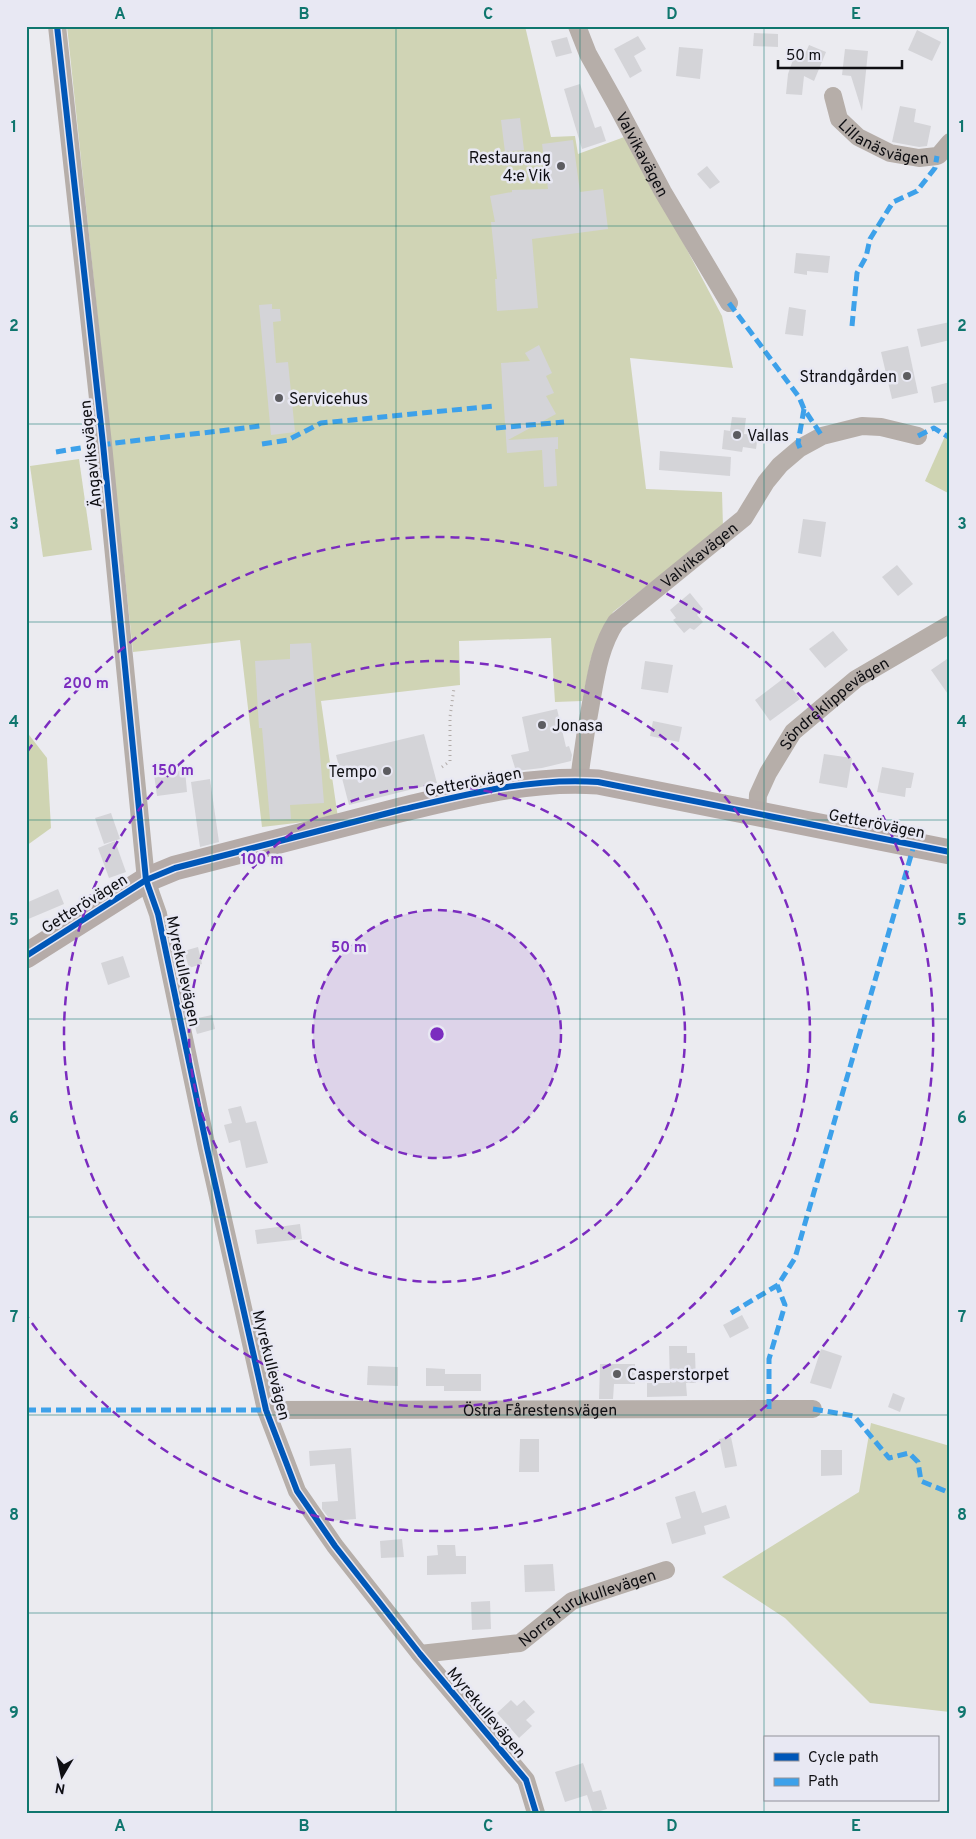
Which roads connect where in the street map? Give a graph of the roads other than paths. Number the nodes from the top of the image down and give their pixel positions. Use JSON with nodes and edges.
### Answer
{"nodes":[{"id":1,"x":57,"y":26,"type":"edge"},
{"id":2,"x":577,"y":26,"type":"edge"},
{"id":3,"x":833,"y":96,"type":"dead end"},
{"id":4,"x":950,"y":142,"type":"edge"},
{"id":5,"x":729,"y":303,"type":"dead end"},
{"id":6,"x":918,"y":436,"type":"dead end"},
{"id":7,"x":950,"y":624,"type":"edge"},
{"id":8,"x":579,"y":781,"type":"junction"},
{"id":9,"x":757,"y":814,"type":"junction"},
{"id":10,"x":950,"y":852,"type":"edge"},
{"id":11,"x":146,"y":880,"type":"junction"},
{"id":12,"x":26,"y":956,"type":"edge"},
{"id":13,"x":813,"y":1408,"type":"dead end"},
{"id":14,"x":266,"y":1410,"type":"junction"},
{"id":15,"x":666,"y":1570,"type":"dead end"},
{"id":16,"x":420,"y":1654,"type":"junction"},
{"id":17,"x":536,"y":1813,"type":"edge"}],
"edges":[{"from":1,"to":11,"type":"street","name":"Ängaviksvägen"},
{"from":2,"to":5,"type":"street","name":"Valvikavägen"},
{"from":3,"to":4,"type":"street","name":"Lillanäsvägen"},
{"from":6,"to":8,"type":"street","name":"Valvikavägen"},
{"from":7,"to":9,"type":"street","name":"Söndreklippevägen"},
{"from":8,"to":9,"type":"street","name":"Getterövägen"},
{"from":8,"to":11,"type":"street","name":"Getterövägen"},
{"from":9,"to":10,"type":"street","name":"Getterövägen"},
{"from":11,"to":12,"type":"street","name":"Getterövägen"},
{"from":11,"to":14,"type":"street","name":"Myrekullevägen"},
{"from":13,"to":14,"type":"street","name":"Östra Fårestensvägen"},
{"from":14,"to":16,"type":"street","name":"Myrekullevägen"},
{"from":15,"to":16,"type":"street","name":"Norra Furukullevägen"},
{"from":16,"to":17,"type":"street","name":"Myrekullevägen"}]}
